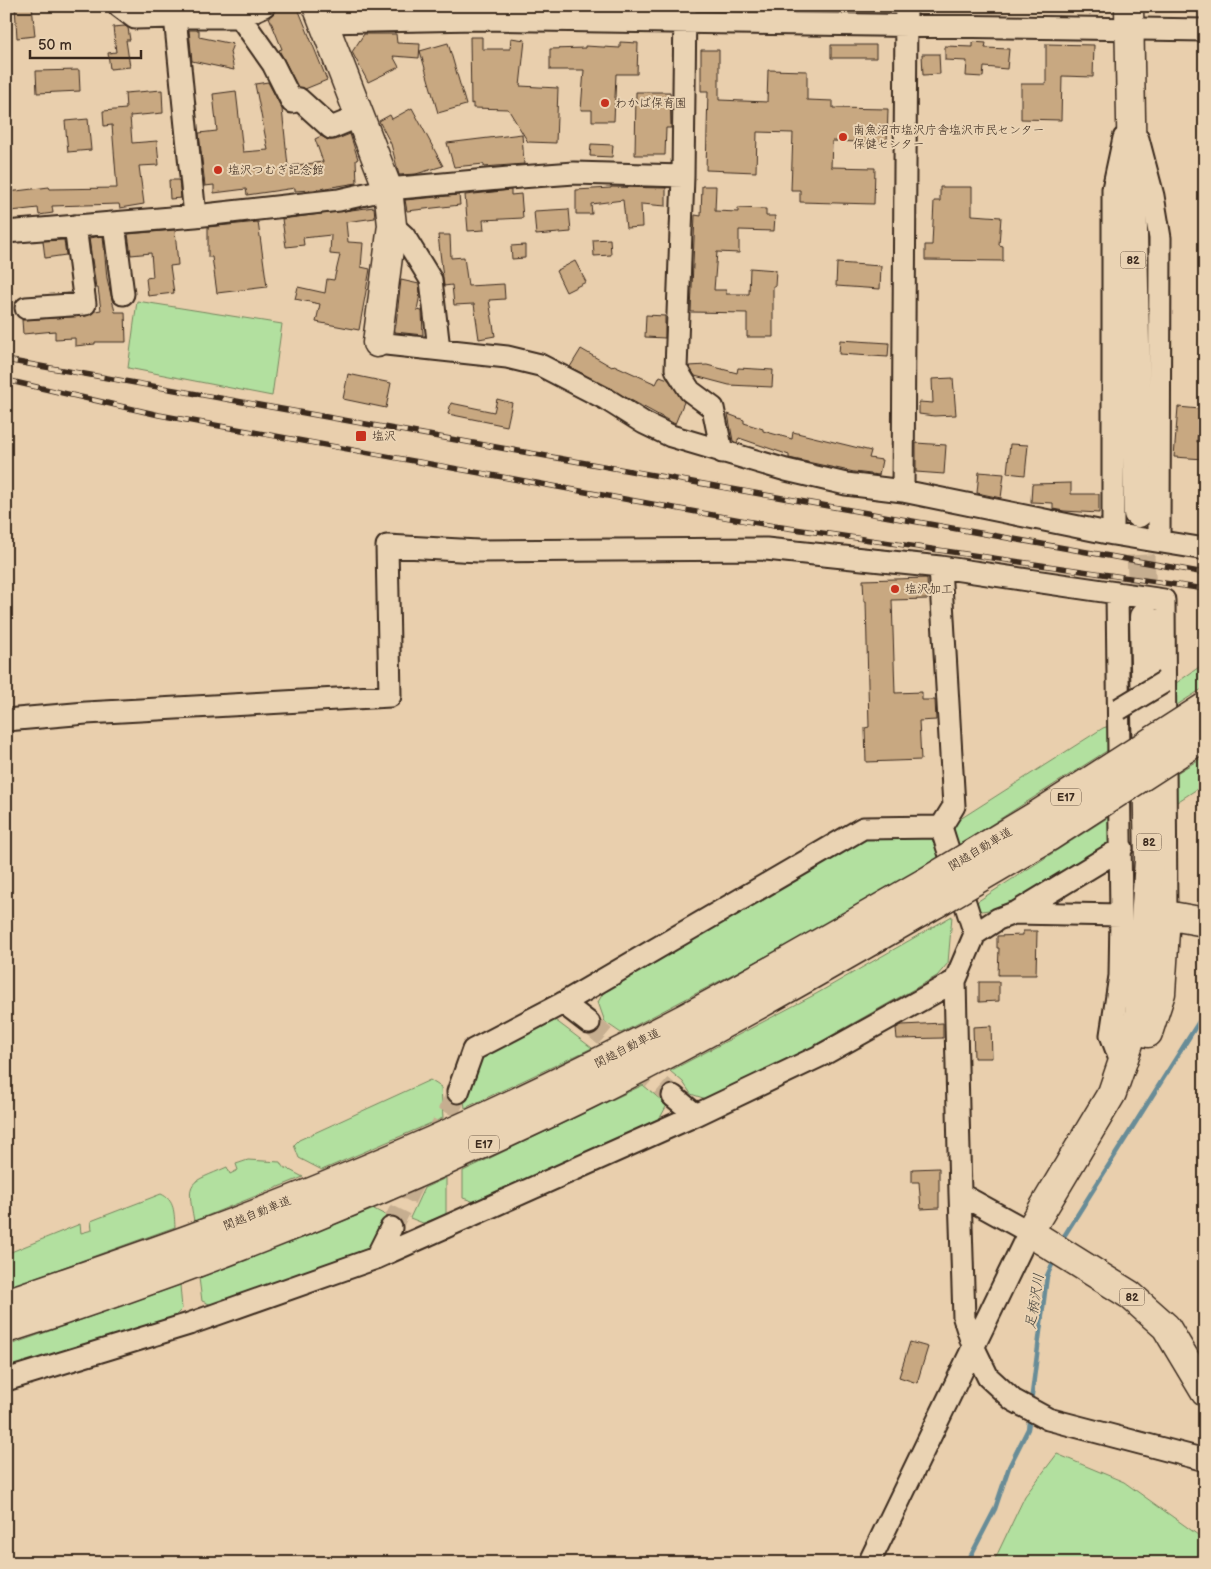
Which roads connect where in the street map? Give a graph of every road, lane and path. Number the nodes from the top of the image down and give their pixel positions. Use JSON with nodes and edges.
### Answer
{"nodes":[{"id":1,"x":118,"y":6,"type":"edge"},
{"id":2,"x":264,"y":6,"type":"edge"},
{"id":3,"x":476,"y":13,"type":"edge"},
{"id":4,"x":321,"y":14,"type":"edge"},
{"id":5,"x":588,"y":14,"type":"edge"},
{"id":6,"x":685,"y":15,"type":"edge"},
{"id":7,"x":782,"y":15,"type":"edge"},
{"id":8,"x":907,"y":16,"type":"edge"},
{"id":9,"x":175,"y":17,"type":"junction"},
{"id":10,"x":240,"y":17,"type":"junction"},
{"id":11,"x":1129,"y":18,"type":"edge"},
{"id":12,"x":1205,"y":30,"type":"edge"},
{"id":13,"x":1130,"y":112,"type":"junction"},
{"id":14,"x":360,"y":116,"type":"junction"},
{"id":15,"x":683,"y":176,"type":"junction"},
{"id":16,"x":388,"y":189,"type":"junction"},
{"id":17,"x":194,"y":216,"type":"junction"},
{"id":18,"x":114,"y":222,"type":"junction"},
{"id":19,"x":392,"y":225,"type":"junction"},
{"id":20,"x":75,"y":226,"type":"junction"},
{"id":21,"x":6,"y":232,"type":"edge"},
{"id":22,"x":123,"y":294,"type":"dead end"},
{"id":23,"x":26,"y":308,"type":"dead end"},
{"id":24,"x":377,"y":343,"type":"joint"},
{"id":25,"x":439,"y":349,"type":"junction"},
{"id":26,"x":722,"y":452,"type":"junction"},
{"id":27,"x":903,"y":491,"type":"junction"},
{"id":28,"x":1138,"y":513,"type":"tunnel mouth"},
{"id":29,"x":1113,"y":534,"type":"junction"},
{"id":30,"x":1159,"y":541,"type":"junction"},
{"id":31,"x":1205,"y":549,"type":"edge"},
{"id":32,"x":940,"y":567,"type":"junction"},
{"id":33,"x":1117,"y":593,"type":"junction"},
{"id":34,"x":1144,"y":617,"type":"tunnel mouth"},
{"id":35,"x":1164,"y":682,"type":"junction"},
{"id":36,"x":1205,"y":707,"type":"edge"},
{"id":37,"x":1119,"y":709,"type":"junction"},
{"id":38,"x":6,"y":720,"type":"edge"},
{"id":39,"x":1205,"y":736,"type":"edge"},
{"id":40,"x":941,"y":827,"type":"junction"},
{"id":41,"x":1122,"y":848,"type":"junction"},
{"id":42,"x":931,"y":893,"type":"junction"},
{"id":43,"x":1014,"y":913,"type":"junction"},
{"id":44,"x":1121,"y":914,"type":"junction"},
{"id":45,"x":1166,"y":915,"type":"junction"},
{"id":46,"x":1205,"y":922,"type":"edge"},
{"id":47,"x":976,"y":934,"type":"junction"},
{"id":48,"x":955,"y":981,"type":"junction"},
{"id":49,"x":563,"y":1003,"type":"junction"},
{"id":50,"x":589,"y":1023,"type":"tunnel mouth"},
{"id":51,"x":1122,"y":1065,"type":"junction"},
{"id":52,"x":458,"y":1092,"type":"tunnel mouth"},
{"id":53,"x":674,"y":1096,"type":"tunnel mouth"},
{"id":54,"x":696,"y":1115,"type":"junction"},
{"id":55,"x":960,"y":1194,"type":"junction"},
{"id":56,"x":391,"y":1228,"type":"tunnel mouth"},
{"id":57,"x":1029,"y":1232,"type":"junction"},
{"id":58,"x":376,"y":1258,"type":"junction"},
{"id":59,"x":6,"y":1303,"type":"edge"},
{"id":60,"x":6,"y":1329,"type":"edge"},
{"id":61,"x":973,"y":1346,"type":"junction"},
{"id":62,"x":6,"y":1380,"type":"edge"},
{"id":63,"x":1205,"y":1392,"type":"edge"},
{"id":64,"x":1205,"y":1460,"type":"edge"},
{"id":65,"x":869,"y":1563,"type":"edge"}],
"edges":[{"from":1,"to":9,"type":"street"},
{"from":2,"to":10,"type":"street"},
{"from":3,"to":4,"type":"street"},
{"from":3,"to":5,"type":"street"},
{"from":4,"to":14,"type":"main road"},
{"from":5,"to":6,"type":"street"},
{"from":6,"to":7,"type":"street"},
{"from":6,"to":15,"type":"street"},
{"from":7,"to":8,"type":"street"},
{"from":8,"to":11,"type":"street"},
{"from":8,"to":27,"type":"street"},
{"from":9,"to":10,"type":"street"},
{"from":9,"to":17,"type":"street"},
{"from":10,"to":14,"type":"street"},
{"from":11,"to":12,"type":"street"},
{"from":11,"to":13,"type":"main road","number":"82"},
{"from":13,"to":28,"type":"main road","number":"82"},
{"from":13,"to":29,"type":"street"},
{"from":13,"to":30,"type":"street"},
{"from":14,"to":16,"type":"main road"},
{"from":15,"to":16,"type":"street"},
{"from":15,"to":26,"type":"street"},
{"from":16,"to":17,"type":"street"},
{"from":16,"to":19,"type":"main road"},
{"from":17,"to":18,"type":"street"},
{"from":18,"to":20,"type":"street"},
{"from":18,"to":22,"type":"street"},
{"from":19,"to":24,"type":"main road"},
{"from":19,"to":25,"type":"street"},
{"from":20,"to":21,"type":"street"},
{"from":20,"to":23,"type":"street"},
{"from":24,"to":25,"type":"street"},
{"from":25,"to":26,"type":"street"},
{"from":26,"to":27,"type":"street"},
{"from":27,"to":29,"type":"street"},
{"from":29,"to":30,"type":"street"},
{"from":30,"to":31,"type":"street"},
{"from":32,"to":33,"type":"street"},
{"from":32,"to":38,"type":"street"},
{"from":32,"to":40,"type":"street"},
{"from":33,"to":35,"type":"street"},
{"from":33,"to":37,"type":"street"},
{"from":34,"to":51,"type":"main road","number":"82"},
{"from":35,"to":37,"type":"street","bridge":true},
{"from":35,"to":45,"type":"street"},
{"from":36,"to":42,"type":"main road","name":"関越自動車道","number":"E17","bridge":true},
{"from":37,"to":41,"type":"street"},
{"from":39,"to":42,"type":"main road","name":"関越自動車道","number":"E17","bridge":true},
{"from":40,"to":47,"type":"street"},
{"from":40,"to":49,"type":"street"},
{"from":41,"to":43,"type":"street"},
{"from":41,"to":44,"type":"street"},
{"from":42,"to":59,"type":"main road","name":"関越自動車道","number":"E17"},
{"from":42,"to":60,"type":"main road","name":"関越自動車道","number":"E17"},
{"from":43,"to":44,"type":"street"},
{"from":43,"to":47,"type":"street"},
{"from":44,"to":51,"type":"street"},
{"from":45,"to":46,"type":"main road"},
{"from":45,"to":51,"type":"main road"},
{"from":47,"to":48,"type":"street"},
{"from":48,"to":54,"type":"street"},
{"from":48,"to":55,"type":"street"},
{"from":49,"to":50,"type":"street"},
{"from":49,"to":52,"type":"street"},
{"from":51,"to":57,"type":"main road","number":"82"},
{"from":53,"to":54,"type":"street"},
{"from":54,"to":58,"type":"street"},
{"from":55,"to":57,"type":"street"},
{"from":55,"to":61,"type":"street"},
{"from":56,"to":58,"type":"street"},
{"from":57,"to":61,"type":"street"},
{"from":57,"to":63,"type":"main road","number":"82"},
{"from":58,"to":62,"type":"street"},
{"from":61,"to":64,"type":"street"},
{"from":61,"to":65,"type":"street"}]}
